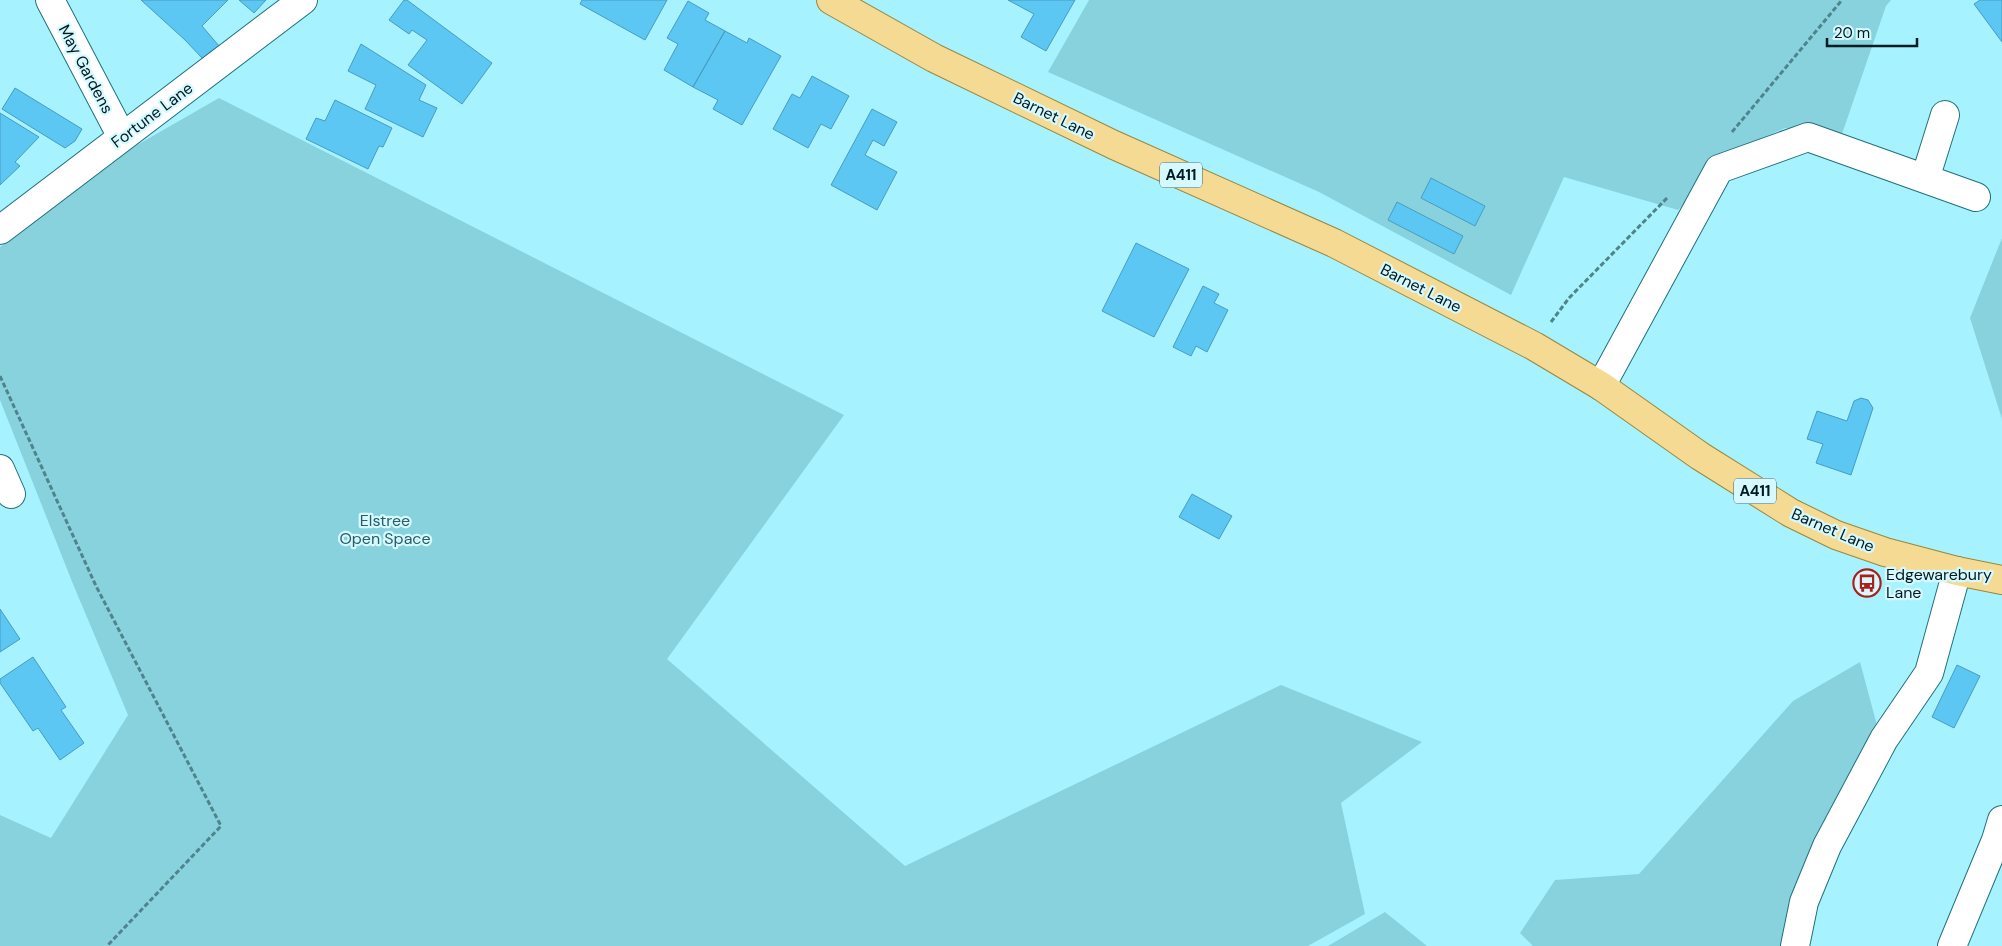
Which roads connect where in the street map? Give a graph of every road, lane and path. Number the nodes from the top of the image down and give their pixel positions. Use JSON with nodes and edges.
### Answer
{"nodes":[{"id":1,"x":50,"y":0,"type":"edge"},
{"id":2,"x":303,"y":0,"type":"edge"},
{"id":3,"x":831,"y":0,"type":"edge"},
{"id":4,"x":1945,"y":115,"type":"dead end"},
{"id":5,"x":122,"y":137,"type":"junction"},
{"id":6,"x":1925,"y":179,"type":"junction"},
{"id":7,"x":1976,"y":197,"type":"dead end"},
{"id":8,"x":0,"y":230,"type":"edge"},
{"id":9,"x":0,"y":376,"type":"edge"},
{"id":10,"x":1601,"y":386,"type":"junction"},
{"id":11,"x":0,"y":469,"type":"edge"},
{"id":12,"x":10,"y":494,"type":"dead end"},
{"id":13,"x":1957,"y":571,"type":"junction"},
{"id":14,"x":2002,"y":580,"type":"edge"},
{"id":15,"x":2002,"y":820,"type":"edge"},
{"id":16,"x":107,"y":946,"type":"edge"},
{"id":17,"x":1795,"y":946,"type":"edge"},
{"id":18,"x":1952,"y":946,"type":"edge"}],
"edges":[{"from":1,"to":5,"type":"street","name":"May Gardens"},
{"from":2,"to":5,"type":"street","name":"Fortune Lane"},
{"from":3,"to":10,"type":"main road","name":"Barnet Lane","number":"A411"},
{"from":4,"to":6,"type":"street"},
{"from":5,"to":8,"type":"street","name":"Fortune Lane"},
{"from":6,"to":7,"type":"street"},
{"from":6,"to":10,"type":"street"},
{"from":9,"to":16,"type":"path"},
{"from":10,"to":13,"type":"main road","name":"Barnet Lane","number":"A411"},
{"from":11,"to":12,"type":"street"},
{"from":13,"to":14,"type":"main road","name":"Barnet Lane","number":"A411"},
{"from":13,"to":17,"type":"street"},
{"from":15,"to":18,"type":"street"}]}
